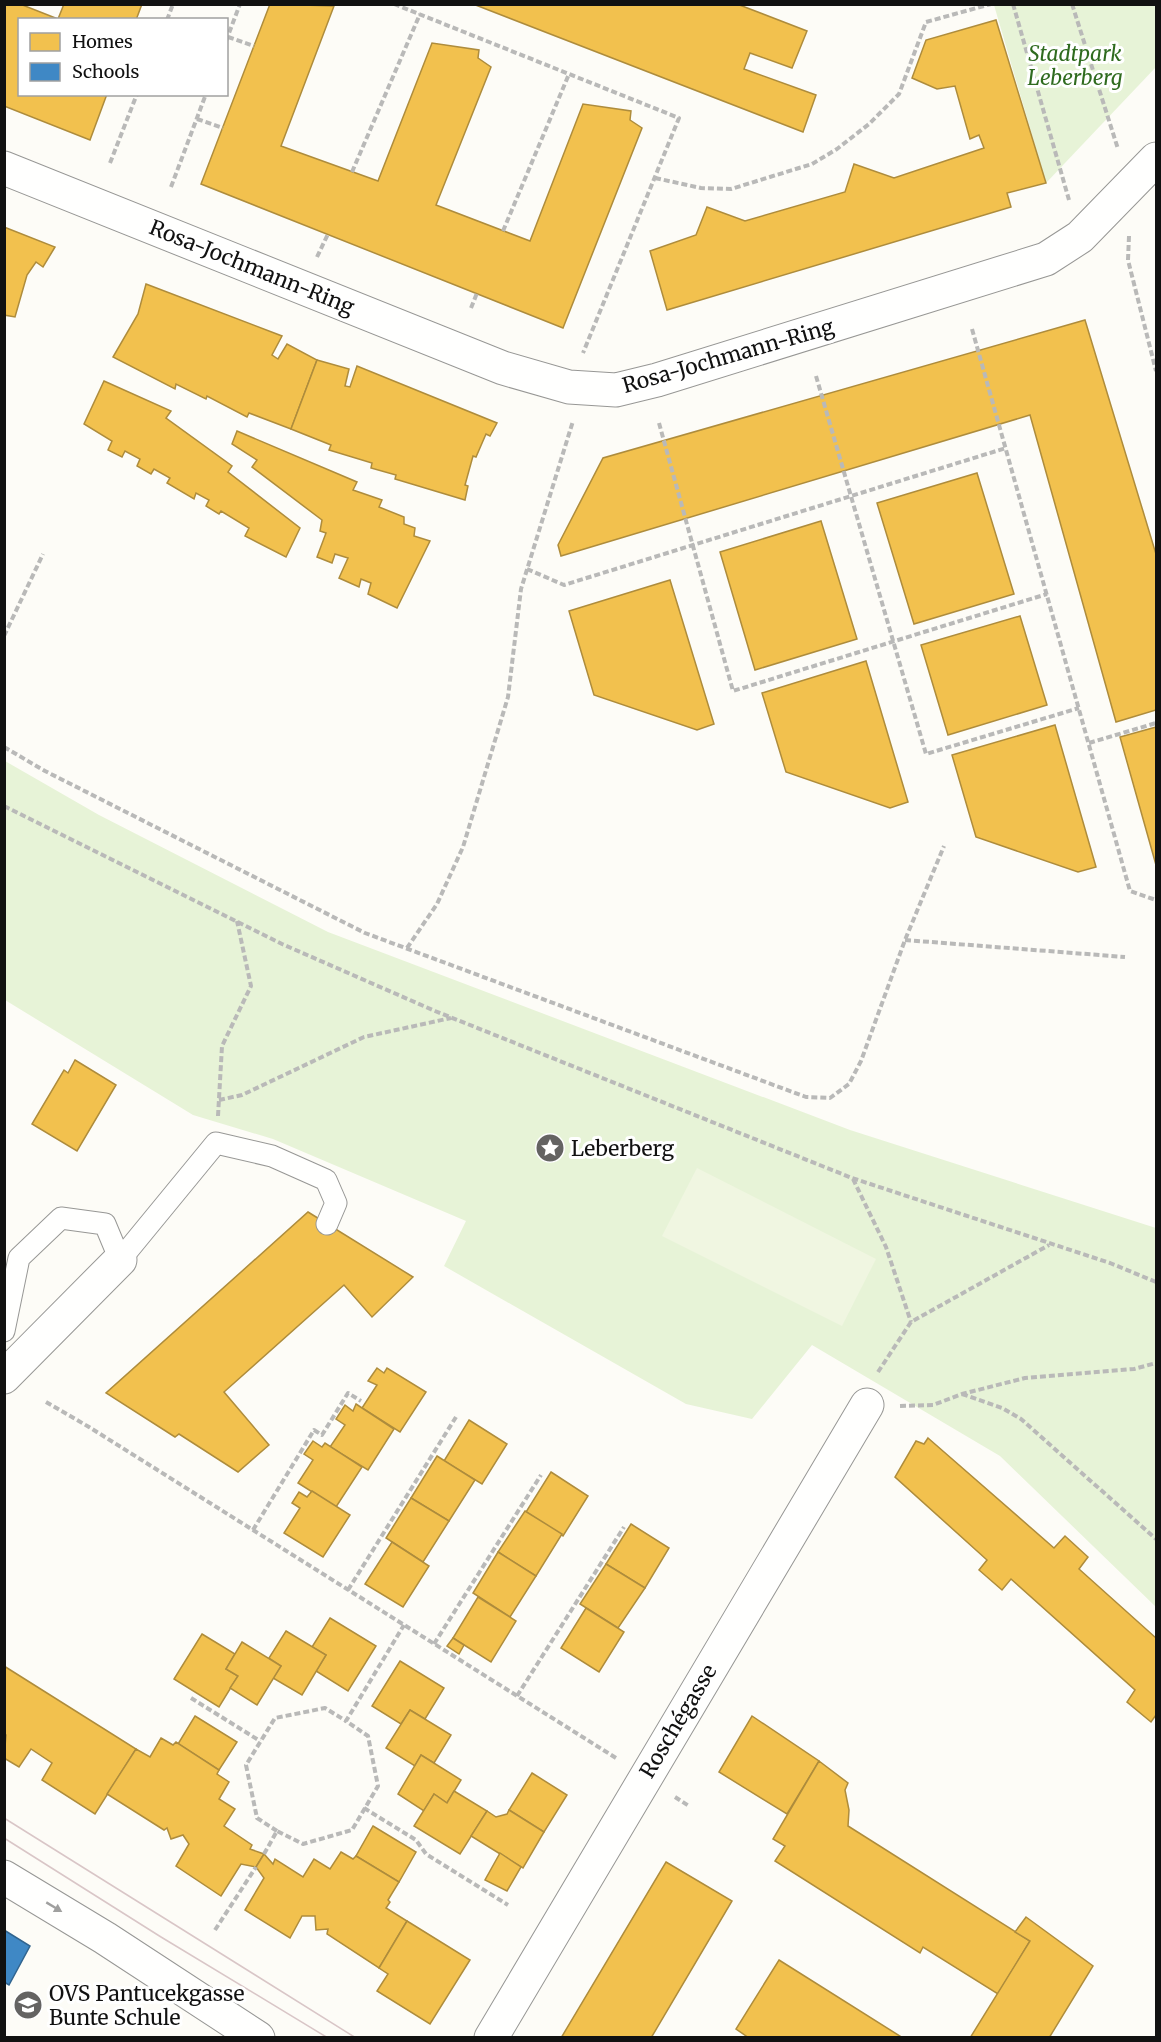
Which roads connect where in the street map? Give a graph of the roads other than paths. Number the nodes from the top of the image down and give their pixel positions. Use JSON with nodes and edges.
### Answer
{"nodes":[{"id":1,"x":1156,"y":159,"type":"edge"},
{"id":2,"x":4,"y":168,"type":"edge"},
{"id":3,"x":327,"y":1224,"type":"dead end"},
{"id":4,"x":120,"y":1260,"type":"junction"},
{"id":5,"x":4,"y":1331,"type":"edge"},
{"id":6,"x":4,"y":1377,"type":"edge"},
{"id":7,"x":878,"y":1397,"type":"road end"},
{"id":8,"x":4,"y":1876,"type":"edge"},
{"id":9,"x":258,"y":2037,"type":"edge"},
{"id":10,"x":491,"y":2037,"type":"edge"}],
"edges":[{"from":1,"to":2,"type":"street","name":"Rosa-Jochmann-Ring"},
{"from":3,"to":4,"type":"lane"},
{"from":4,"to":5,"type":"lane"},
{"from":4,"to":6,"type":"street"},
{"from":7,"to":10,"type":"street","name":"Roschégasse"},
{"from":8,"to":9,"type":"street","one_way":true}]}
